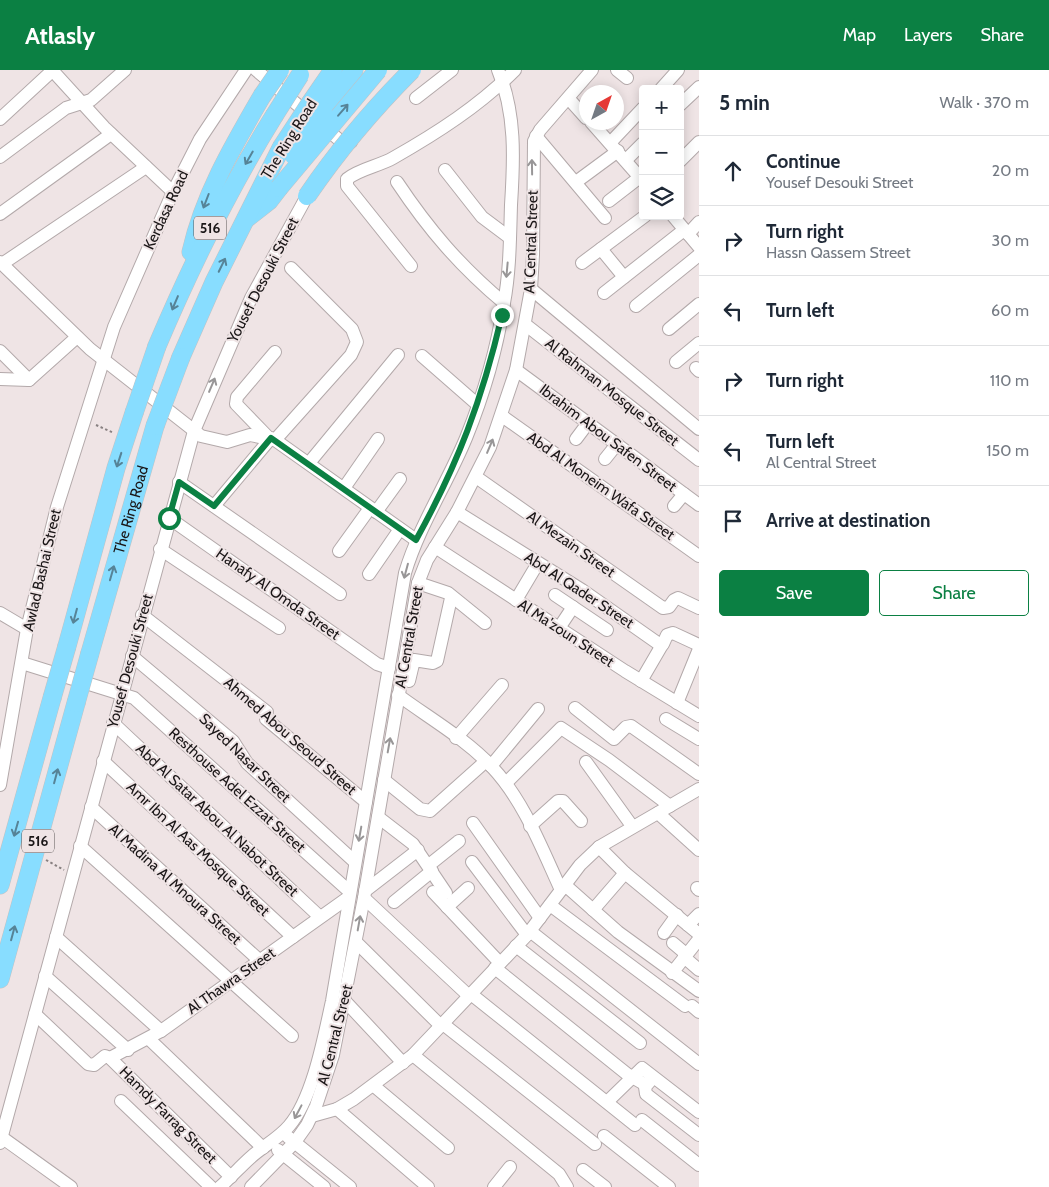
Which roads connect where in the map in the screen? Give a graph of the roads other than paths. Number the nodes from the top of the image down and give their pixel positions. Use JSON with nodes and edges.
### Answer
{"nodes":[{"id":1,"x":53,"y":70,"type":"edge"},
{"id":2,"x":125,"y":70,"type":"edge"},
{"id":3,"x":246,"y":70,"type":"edge"},
{"id":4,"x":256,"y":70,"type":"edge"},
{"id":5,"x":280,"y":70,"type":"edge"},
{"id":6,"x":333,"y":70,"type":"edge"},
{"id":7,"x":354,"y":70,"type":"edge"},
{"id":8,"x":378,"y":70,"type":"edge"},
{"id":9,"x":412,"y":70,"type":"edge"},
{"id":10,"x":419,"y":70,"type":"edge"},
{"id":11,"x":452,"y":70,"type":"edge"},
{"id":12,"x":498,"y":70,"type":"edge"},
{"id":13,"x":515,"y":70,"type":"edge"},
{"id":14,"x":592,"y":70,"type":"edge"},
{"id":15,"x":678,"y":70,"type":"edge"},
{"id":16,"x":302,"y":73,"type":"edge"},
{"id":17,"x":503,"y":82,"type":"junction"},
{"id":18,"x":665,"y":85,"type":"edge"},
{"id":19,"x":699,"y":87,"type":"edge"},
{"id":20,"x":416,"y":98,"type":"dead end"},
{"id":21,"x":568,"y":99,"type":"junction"},
{"id":22,"x":684,"y":102,"type":"edge"},
{"id":23,"x":82,"y":104,"type":"junction"},
{"id":24,"x":317,"y":106,"type":"junction"},
{"id":25,"x":579,"y":111,"type":"edge"},
{"id":26,"x":639,"y":115,"type":"edge"},
{"id":27,"x":0,"y":119,"type":"edge"},
{"id":28,"x":598,"y":130,"type":"edge"},
{"id":29,"x":111,"y":134,"type":"junction"},
{"id":30,"x":535,"y":138,"type":"junction"},
{"id":31,"x":514,"y":140,"type":"junction"},
{"id":32,"x":699,"y":142,"type":"edge"},
{"id":33,"x":639,"y":144,"type":"edge"},
{"id":34,"x":618,"y":151,"type":"junction"},
{"id":35,"x":0,"y":157,"type":"edge"},
{"id":36,"x":684,"y":157,"type":"edge"},
{"id":37,"x":146,"y":167,"type":"junction"},
{"id":38,"x":445,"y":170,"type":"dead end"},
{"id":39,"x":639,"y":177,"type":"edge"},
{"id":40,"x":639,"y":180,"type":"edge"},
{"id":41,"x":397,"y":182,"type":"dead end"},
{"id":42,"x":576,"y":182,"type":"junction"},
{"id":43,"x":279,"y":188,"type":"junction"},
{"id":44,"x":173,"y":192,"type":"junction"},
{"id":45,"x":307,"y":196,"type":"joint"},
{"id":46,"x":610,"y":201,"type":"dead end"},
{"id":47,"x":0,"y":214,"type":"edge"},
{"id":48,"x":605,"y":218,"type":"dead end"},
{"id":49,"x":640,"y":220,"type":"edge"},
{"id":50,"x":676,"y":220,"type":"edge"},
{"id":51,"x":244,"y":221,"type":"junction"},
{"id":52,"x":699,"y":222,"type":"edge"},
{"id":53,"x":686,"y":232,"type":"junction"},
{"id":54,"x":510,"y":238,"type":"junction"},
{"id":55,"x":699,"y":247,"type":"edge"},
{"id":56,"x":601,"y":249,"type":"junction"},
{"id":57,"x":699,"y":255,"type":"edge"},
{"id":58,"x":1,"y":263,"type":"edge"},
{"id":59,"x":582,"y":263,"type":"dead end"},
{"id":60,"x":411,"y":266,"type":"dead end"},
{"id":61,"x":291,"y":268,"type":"dead end"},
{"id":62,"x":624,"y":277,"type":"junction"},
{"id":63,"x":185,"y":281,"type":"junction"},
{"id":64,"x":531,"y":289,"type":"junction"},
{"id":65,"x":604,"y":293,"type":"dead end"},
{"id":66,"x":504,"y":303,"type":"junction"},
{"id":67,"x":699,"y":304,"type":"edge"},
{"id":68,"x":636,"y":306,"type":"dead end"},
{"id":69,"x":526,"y":325,"type":"junction"},
{"id":70,"x":669,"y":329,"type":"dead end"},
{"id":71,"x":76,"y":337,"type":"junction"},
{"id":72,"x":699,"y":343,"type":"edge"},
{"id":73,"x":0,"y":351,"type":"edge"},
{"id":74,"x":275,"y":352,"type":"dead end"},
{"id":75,"x":398,"y":355,"type":"dead end"},
{"id":76,"x":422,"y":356,"type":"dead end"},
{"id":77,"x":103,"y":360,"type":"junction"},
{"id":78,"x":676,"y":362,"type":"dead end"},
{"id":79,"x":516,"y":370,"type":"junction"},
{"id":80,"x":0,"y":380,"type":"edge"},
{"id":81,"x":29,"y":380,"type":"junction"},
{"id":82,"x":478,"y":405,"type":"junction"},
{"id":83,"x":502,"y":416,"type":"junction"},
{"id":84,"x":588,"y":423,"type":"junction"},
{"id":85,"x":699,"y":429,"type":"edge"},
{"id":86,"x":194,"y":431,"type":"junction"},
{"id":87,"x":271,"y":438,"type":"junction"},
{"id":88,"x":378,"y":439,"type":"dead end"},
{"id":89,"x":576,"y":439,"type":"dead end"},
{"id":90,"x":617,"y":444,"type":"junction"},
{"id":91,"x":605,"y":459,"type":"dead end"},
{"id":92,"x":699,"y":460,"type":"edge"},
{"id":93,"x":309,"y":463,"type":"junction"},
{"id":94,"x":476,"y":477,"type":"junction"},
{"id":95,"x":400,"y":479,"type":"dead end"},
{"id":96,"x":179,"y":482,"type":"junction"},
{"id":97,"x":344,"y":488,"type":"junction"},
{"id":98,"x":684,"y":494,"type":"junction"},
{"id":99,"x":699,"y":505,"type":"edge"},
{"id":100,"x":214,"y":506,"type":"junction"},
{"id":101,"x":674,"y":506,"type":"dead end"},
{"id":102,"x":373,"y":510,"type":"junction"},
{"id":103,"x":457,"y":512,"type":"junction"},
{"id":104,"x":169,"y":518,"type":"junction"},
{"id":105,"x":400,"y":529,"type":"junction"},
{"id":106,"x":435,"y":546,"type":"junction"},
{"id":107,"x":414,"y":547,"type":"junction"},
{"id":108,"x":160,"y":549,"type":"junction"},
{"id":109,"x":339,"y":551,"type":"dead end"},
{"id":110,"x":699,"y":556,"type":"edge"},
{"id":111,"x":427,"y":560,"type":"junction"},
{"id":112,"x":538,"y":563,"type":"junction"},
{"id":113,"x":369,"y":574,"type":"dead end"},
{"id":114,"x":418,"y":583,"type":"junction"},
{"id":115,"x":340,"y":594,"type":"dead end"},
{"id":116,"x":555,"y":595,"type":"dead end"},
{"id":117,"x":451,"y":598,"type":"junction"},
{"id":118,"x":516,"y":600,"type":"junction"},
{"id":119,"x":573,"y":607,"type":"junction"},
{"id":120,"x":699,"y":608,"type":"edge"},
{"id":121,"x":0,"y":613,"type":"edge"},
{"id":122,"x":142,"y":615,"type":"junction"},
{"id":123,"x":484,"y":623,"type":"dead end"},
{"id":124,"x":279,"y":628,"type":"dead end"},
{"id":125,"x":559,"y":628,"type":"junction"},
{"id":126,"x":27,"y":629,"type":"junction"},
{"id":127,"x":608,"y":630,"type":"dead end"},
{"id":128,"x":662,"y":645,"type":"junction"},
{"id":129,"x":699,"y":645,"type":"edge"},
{"id":130,"x":699,"y":649,"type":"edge"},
{"id":131,"x":132,"y":656,"type":"junction"},
{"id":132,"x":22,"y":663,"type":"junction"},
{"id":133,"x":389,"y":668,"type":"junction"},
{"id":134,"x":409,"y":681,"type":"dead end"},
{"id":135,"x":641,"y":681,"type":"junction"},
{"id":136,"x":502,"y":685,"type":"dead end"},
{"id":137,"x":121,"y":694,"type":"junction"},
{"id":138,"x":398,"y":695,"type":"junction"},
{"id":139,"x":676,"y":703,"type":"junction"},
{"id":140,"x":575,"y":708,"type":"dead end"},
{"id":141,"x":538,"y":709,"type":"dead end"},
{"id":142,"x":699,"y":716,"type":"edge"},
{"id":143,"x":666,"y":719,"type":"dead end"},
{"id":144,"x":113,"y":723,"type":"junction"},
{"id":145,"x":456,"y":738,"type":"junction"},
{"id":146,"x":699,"y":740,"type":"edge"},
{"id":147,"x":103,"y":762,"type":"junction"},
{"id":148,"x":586,"y":762,"type":"dead end"},
{"id":149,"x":489,"y":763,"type":"junction"},
{"id":150,"x":699,"y":774,"type":"edge"},
{"id":151,"x":384,"y":780,"type":"junction"},
{"id":152,"x":506,"y":783,"type":"junction"},
{"id":153,"x":0,"y":785,"type":"edge"},
{"id":154,"x":699,"y":789,"type":"edge"},
{"id":155,"x":366,"y":802,"type":"junction"},
{"id":156,"x":670,"y":806,"type":"junction"},
{"id":157,"x":91,"y":807,"type":"junction"},
{"id":158,"x":658,"y":813,"type":"junction"},
{"id":159,"x":378,"y":817,"type":"junction"},
{"id":160,"x":582,"y":821,"type":"dead end"},
{"id":161,"x":472,"y":823,"type":"dead end"},
{"id":162,"x":530,"y":826,"type":"junction"},
{"id":163,"x":632,"y":826,"type":"junction"},
{"id":164,"x":459,"y":841,"type":"dead end"},
{"id":165,"x":80,"y":846,"type":"junction"},
{"id":166,"x":599,"y":847,"type":"junction"},
{"id":167,"x":418,"y":850,"type":"junction"},
{"id":168,"x":699,"y":850,"type":"edge"},
{"id":169,"x":355,"y":862,"type":"junction"},
{"id":170,"x":472,"y":862,"type":"dead end"},
{"id":171,"x":430,"y":868,"type":"junction"},
{"id":172,"x":625,"y":873,"type":"junction"},
{"id":173,"x":516,"y":884,"type":"junction"},
{"id":174,"x":0,"y":885,"type":"edge"},
{"id":175,"x":468,"y":888,"type":"dead end"},
{"id":176,"x":563,"y":888,"type":"junction"},
{"id":177,"x":433,"y":892,"type":"dead end"},
{"id":178,"x":446,"y":893,"type":"dead end"},
{"id":179,"x":349,"y":895,"type":"junction"},
{"id":180,"x":364,"y":895,"type":"junction"},
{"id":181,"x":498,"y":897,"type":"junction"},
{"id":182,"x":394,"y":902,"type":"dead end"},
{"id":183,"x":550,"y":906,"type":"junction"},
{"id":184,"x":447,"y":907,"type":"junction"},
{"id":185,"x":593,"y":910,"type":"junction"},
{"id":186,"x":699,"y":914,"type":"edge"},
{"id":187,"x":677,"y":915,"type":"junction"},
{"id":188,"x":320,"y":917,"type":"junction"},
{"id":189,"x":540,"y":918,"type":"junction"},
{"id":190,"x":688,"y":925,"type":"junction"},
{"id":191,"x":528,"y":933,"type":"junction"},
{"id":192,"x":664,"y":933,"type":"dead end"},
{"id":193,"x":699,"y":934,"type":"edge"},
{"id":194,"x":56,"y":937,"type":"junction"},
{"id":195,"x":293,"y":937,"type":"junction"},
{"id":196,"x":699,"y":939,"type":"edge"},
{"id":197,"x":356,"y":942,"type":"junction"},
{"id":198,"x":673,"y":943,"type":"dead end"},
{"id":199,"x":516,"y":946,"type":"junction"},
{"id":200,"x":685,"y":956,"type":"junction"},
{"id":201,"x":260,"y":960,"type":"junction"},
{"id":202,"x":497,"y":966,"type":"junction"},
{"id":203,"x":699,"y":970,"type":"edge"},
{"id":204,"x":672,"y":973,"type":"junction"},
{"id":205,"x":45,"y":976,"type":"junction"},
{"id":206,"x":0,"y":980,"type":"edge"},
{"id":207,"x":230,"y":980,"type":"junction"},
{"id":208,"x":698,"y":991,"type":"edge"},
{"id":209,"x":470,"y":995,"type":"junction"},
{"id":210,"x":345,"y":1001,"type":"junction"},
{"id":211,"x":692,"y":1008,"type":"edge"},
{"id":212,"x":35,"y":1014,"type":"junction"},
{"id":213,"x":442,"y":1025,"type":"junction"},
{"id":214,"x":161,"y":1031,"type":"junction"},
{"id":215,"x":292,"y":1036,"type":"dead end"},
{"id":216,"x":149,"y":1039,"type":"junction"},
{"id":217,"x":640,"y":1043,"type":"dead end"},
{"id":218,"x":128,"y":1050,"type":"junction"},
{"id":219,"x":110,"y":1058,"type":"junction"},
{"id":220,"x":408,"y":1059,"type":"junction"},
{"id":221,"x":699,"y":1064,"type":"edge"},
{"id":222,"x":631,"y":1076,"type":"junction"},
{"id":223,"x":648,"y":1076,"type":"junction"},
{"id":224,"x":374,"y":1086,"type":"junction"},
{"id":225,"x":121,"y":1101,"type":"dead end"},
{"id":226,"x":607,"y":1102,"type":"junction"},
{"id":227,"x":338,"y":1109,"type":"junction"},
{"id":228,"x":699,"y":1112,"type":"edge"},
{"id":229,"x":312,"y":1116,"type":"junction"},
{"id":230,"x":283,"y":1133,"type":"junction"},
{"id":231,"x":699,"y":1135,"type":"edge"},
{"id":232,"x":1,"y":1139,"type":"edge"},
{"id":233,"x":295,"y":1142,"type":"junction"},
{"id":234,"x":267,"y":1146,"type":"junction"},
{"id":235,"x":448,"y":1148,"type":"dead end"},
{"id":236,"x":284,"y":1154,"type":"junction"},
{"id":237,"x":699,"y":1165,"type":"edge"},
{"id":238,"x":510,"y":1167,"type":"dead end"},
{"id":239,"x":583,"y":1170,"type":"dead end"},
{"id":240,"x":231,"y":1177,"type":"junction"},
{"id":241,"x":565,"y":1185,"type":"edge"},
{"id":242,"x":70,"y":1187,"type":"edge"},
{"id":243,"x":210,"y":1187,"type":"edge"},
{"id":244,"x":220,"y":1187,"type":"edge"},
{"id":245,"x":251,"y":1187,"type":"edge"},
{"id":246,"x":324,"y":1187,"type":"edge"},
{"id":247,"x":350,"y":1187,"type":"edge"},
{"id":248,"x":428,"y":1187,"type":"edge"},
{"id":249,"x":494,"y":1187,"type":"edge"},
{"id":250,"x":605,"y":1187,"type":"edge"},
{"id":251,"x":669,"y":1187,"type":"edge"}],
"edges":[{"from":1,"to":23,"type":"street"},
{"from":1,"to":27,"type":"street"},
{"from":2,"to":23,"type":"street"},
{"from":3,"to":44,"type":"street","name":"Kerdasa Road"},
{"from":4,"to":10,"type":"street"},
{"from":5,"to":63,"type":"highway","one_way":true,"bridge":true},
{"from":6,"to":24,"type":"highway","name":"The Ring Road","number":"516"},
{"from":7,"to":24,"type":"highway"},
{"from":43,"to":8,"type":"highway","one_way":true,"bridge":true},
{"from":9,"to":45,"type":"highway","bridge":true},
{"from":11,"to":20,"type":"street"},
{"from":12,"to":17,"type":"street","name":"Al Central Street"},
{"from":13,"to":17,"type":"street"},
{"from":14,"to":21,"type":"street"},
{"from":15,"to":18,"type":"street"},
{"from":16,"to":63,"type":"highway","name":"The Ring Road","number":"516","one_way":true,"bridge":true},
{"from":17,"to":31,"type":"street","name":"Al Central Street"},
{"from":17,"to":60,"type":"street"},
{"from":19,"to":22,"type":"street"},
{"from":21,"to":25,"type":"street"},
{"from":21,"to":30,"type":"street"},
{"from":23,"to":29,"type":"street"},
{"from":23,"to":35,"type":"street"},
{"from":24,"to":43,"type":"highway","bridge":true},
{"from":24,"to":51,"type":"highway","name":"The Ring Road","number":"516","bridge":true},
{"from":26,"to":34,"type":"street"},
{"from":28,"to":34,"type":"street"},
{"from":29,"to":37,"type":"street"},
{"from":29,"to":47,"type":"street"},
{"from":30,"to":31,"type":"street"},
{"from":30,"to":42,"type":"street"},
{"from":64,"to":30,"type":"street","name":"Al Central Street","one_way":true},
{"from":31,"to":54,"type":"street","name":"Al Central Street"},
{"from":32,"to":36,"type":"street"},
{"from":33,"to":34,"type":"street"},
{"from":34,"to":39,"type":"street"},
{"from":34,"to":42,"type":"street"},
{"from":37,"to":44,"type":"street"},
{"from":37,"to":58,"type":"street"},
{"from":38,"to":54,"type":"street"},
{"from":40,"to":46,"type":"street"},
{"from":41,"to":66,"type":"street"},
{"from":42,"to":48,"type":"street"},
{"from":43,"to":51,"type":"highway"},
{"from":44,"to":77,"type":"street","name":"Kerdasa Road"},
{"from":86,"to":45,"type":"street","name":"Yousef Desouki Street","one_way":true},
{"from":49,"to":56,"type":"street"},
{"from":50,"to":53,"type":"street"},
{"from":206,"to":51,"type":"highway","name":"The Ring Road","number":"516","one_way":true,"bridge":true},
{"from":52,"to":53,"type":"street"},
{"from":53,"to":55,"type":"street"},
{"from":53,"to":62,"type":"street"},
{"from":54,"to":66,"type":"street","name":"Al Central Street","one_way":true},
{"from":56,"to":59,"type":"street"},
{"from":56,"to":62,"type":"street"},
{"from":57,"to":68,"type":"street"},
{"from":58,"to":71,"type":"street"},
{"from":61,"to":87,"type":"street"},
{"from":62,"to":65,"type":"street"},
{"from":63,"to":174,"type":"highway","name":"The Ring Road","number":"516","one_way":true,"bridge":true},
{"from":64,"to":69,"type":"street","name":"Al Central Street"},
{"from":64,"to":85,"type":"street"},
{"from":66,"to":82,"type":"street","name":"Al Central Street"},
{"from":67,"to":70,"type":"street"},
{"from":69,"to":79,"type":"street","name":"Al Central Street"},
{"from":69,"to":92,"type":"street","name":"Al Rahman Mosque Street"},
{"from":71,"to":77,"type":"street"},
{"from":71,"to":81,"type":"street"},
{"from":72,"to":78,"type":"street"},
{"from":73,"to":81,"type":"street"},
{"from":74,"to":87,"type":"street"},
{"from":75,"to":93,"type":"street"},
{"from":76,"to":82,"type":"street"},
{"from":77,"to":86,"type":"street"},
{"from":77,"to":126,"type":"street","name":"Awlad Bashai Street"},
{"from":79,"to":83,"type":"street","name":"Al Central Street"},
{"from":79,"to":84,"type":"street","name":"Ibrahim Abou Safen Street"},
{"from":80,"to":81,"type":"street"},
{"from":82,"to":107,"type":"street","name":"Al Central Street"},
{"from":94,"to":83,"type":"street","name":"Al Central Street","one_way":true},
{"from":83,"to":110,"type":"street","name":"Abd Al Moneim Wafa Street"},
{"from":84,"to":89,"type":"street"},
{"from":84,"to":90,"type":"street","name":"Ibrahim Abou Safen Street"},
{"from":86,"to":87,"type":"street"},
{"from":86,"to":96,"type":"street","name":"Yousef Desouki Street"},
{"from":87,"to":93,"type":"street"},
{"from":87,"to":100,"type":"street"},
{"from":88,"to":97,"type":"street"},
{"from":90,"to":91,"type":"street"},
{"from":90,"to":98,"type":"street","name":"Ibrahim Abou Safen Street"},
{"from":93,"to":97,"type":"street"},
{"from":94,"to":103,"type":"street","name":"Al Central Street"},
{"from":94,"to":120,"type":"street","name":"Al Mezain Street"},
{"from":95,"to":102,"type":"street"},
{"from":96,"to":100,"type":"street"},
{"from":96,"to":104,"type":"street","name":"Yousef Desouki Street"},
{"from":97,"to":102,"type":"street"},
{"from":98,"to":99,"type":"street","name":"Ibrahim Abou Safen Street"},
{"from":98,"to":101,"type":"street"},
{"from":100,"to":115,"type":"street"},
{"from":102,"to":105,"type":"street"},
{"from":102,"to":109,"type":"street"},
{"from":103,"to":106,"type":"street","name":"Al Central Street"},
{"from":103,"to":112,"type":"street","name":"Abd Al Qader Street"},
{"from":104,"to":108,"type":"street","name":"Yousef Desouki Street"},
{"from":104,"to":133,"type":"street","name":"Hanafy Al Omda Street"},
{"from":105,"to":107,"type":"street"},
{"from":105,"to":113,"type":"street"},
{"from":106,"to":111,"type":"street","name":"Al Central Street"},
{"from":106,"to":118,"type":"street","name":"Al Ma'zoun Street"},
{"from":107,"to":111,"type":"street"},
{"from":107,"to":133,"type":"street","name":"Al Central Street","one_way":true},
{"from":108,"to":122,"type":"street","name":"Yousef Desouki Street"},
{"from":108,"to":124,"type":"street"},
{"from":111,"to":114,"type":"street","name":"Al Central Street"},
{"from":112,"to":118,"type":"street"},
{"from":112,"to":128,"type":"street","name":"Abd Al Qader Street"},
{"from":114,"to":117,"type":"street"},
{"from":114,"to":138,"type":"street","name":"Al Central Street"},
{"from":116,"to":119,"type":"street"},
{"from":117,"to":123,"type":"street"},
{"from":117,"to":134,"type":"street"},
{"from":118,"to":125,"type":"street","name":"Al Ma'zoun Street"},
{"from":119,"to":125,"type":"street"},
{"from":119,"to":127,"type":"street"},
{"from":121,"to":126,"type":"street"},
{"from":122,"to":131,"type":"street","name":"Yousef Desouki Street"},
{"from":122,"to":155,"type":"street","name":"Ahmed Abou Seoud Street"},
{"from":125,"to":135,"type":"street","name":"Al Ma'zoun Street"},
{"from":126,"to":132,"type":"street","name":"Awlad Bashai Street"},
{"from":128,"to":129,"type":"street"},
{"from":128,"to":135,"type":"street"},
{"from":130,"to":139,"type":"street"},
{"from":131,"to":137,"type":"street","name":"Yousef Desouki Street"},
{"from":131,"to":169,"type":"street","name":"Sayed Nasar Street"},
{"from":132,"to":137,"type":"street","name":"Resthouse Adel Ezzat Street"},
{"from":132,"to":153,"type":"street","name":"Awlad Bashai Street"},
{"from":133,"to":155,"type":"street","name":"Al Central Street"},
{"from":135,"to":139,"type":"street","name":"Al Ma'zoun Street"},
{"from":136,"to":145,"type":"street"},
{"from":137,"to":144,"type":"street","name":"Yousef Desouki Street"},
{"from":137,"to":179,"type":"street","name":"Resthouse Adel Ezzat Street"},
{"from":138,"to":145,"type":"street"},
{"from":151,"to":138,"type":"street","name":"Al Central Street","one_way":true},
{"from":139,"to":142,"type":"street","name":"Al Ma'zoun Street"},
{"from":140,"to":150,"type":"street"},
{"from":141,"to":149,"type":"street"},
{"from":143,"to":146,"type":"street"},
{"from":144,"to":147,"type":"street","name":"Yousef Desouki Street"},
{"from":144,"to":188,"type":"street","name":"Abd Al Satar Abou Al Nabot Street"},
{"from":145,"to":149,"type":"street"},
{"from":147,"to":157,"type":"street","name":"Yousef Desouki Street"},
{"from":147,"to":195,"type":"street","name":"Amr Ibn Al Aas Mosque Street"},
{"from":148,"to":163,"type":"street"},
{"from":149,"to":151,"type":"street"},
{"from":149,"to":152,"type":"street"},
{"from":151,"to":159,"type":"street","name":"Al Central Street"},
{"from":152,"to":156,"type":"street"},
{"from":152,"to":162,"type":"street"},
{"from":154,"to":156,"type":"street"},
{"from":155,"to":169,"type":"street","name":"Al Central Street","one_way":true},
{"from":156,"to":158,"type":"street"},
{"from":157,"to":165,"type":"street","name":"Yousef Desouki Street"},
{"from":157,"to":201,"type":"street","name":"Al Madina Al Mnoura Street"},
{"from":158,"to":163,"type":"street"},
{"from":158,"to":168,"type":"street"},
{"from":159,"to":167,"type":"street"},
{"from":159,"to":180,"type":"street","name":"Al Central Street"},
{"from":160,"to":162,"type":"street"},
{"from":161,"to":173,"type":"street"},
{"from":162,"to":176,"type":"street"},
{"from":163,"to":166,"type":"street"},
{"from":164,"to":171,"type":"street"},
{"from":165,"to":194,"type":"street","name":"Yousef Desouki Street"},
{"from":165,"to":207,"type":"street"},
{"from":166,"to":172,"type":"street"},
{"from":166,"to":176,"type":"street"},
{"from":167,"to":171,"type":"street"},
{"from":167,"to":180,"type":"street"},
{"from":169,"to":179,"type":"street","name":"Al Central Street"},
{"from":170,"to":181,"type":"street"},
{"from":171,"to":178,"type":"street"},
{"from":171,"to":182,"type":"street"},
{"from":172,"to":185,"type":"street"},
{"from":172,"to":187,"type":"street"},
{"from":173,"to":181,"type":"street"},
{"from":173,"to":189,"type":"street"},
{"from":175,"to":184,"type":"street"},
{"from":176,"to":183,"type":"street"},
{"from":176,"to":185,"type":"street"},
{"from":177,"to":184,"type":"street"},
{"from":179,"to":188,"type":"street","name":"Al Thawra Street"},
{"from":179,"to":230,"type":"street","name":"Al Central Street","one_way":true},
{"from":197,"to":180,"type":"street","name":"Al Central Street","one_way":true},
{"from":180,"to":209,"type":"street"},
{"from":181,"to":191,"type":"street"},
{"from":183,"to":189,"type":"street"},
{"from":183,"to":211,"type":"street"},
{"from":184,"to":202,"type":"street"},
{"from":185,"to":204,"type":"street"},
{"from":186,"to":190,"type":"street"},
{"from":187,"to":190,"type":"street"},
{"from":187,"to":192,"type":"street"},
{"from":188,"to":195,"type":"street","name":"Al Thawra Street"},
{"from":189,"to":191,"type":"street"},
{"from":190,"to":193,"type":"street"},
{"from":191,"to":199,"type":"street"},
{"from":191,"to":221,"type":"street"},
{"from":194,"to":205,"type":"street","name":"Yousef Desouki Street"},
{"from":194,"to":214,"type":"street"},
{"from":195,"to":201,"type":"street","name":"Al Thawra Street"},
{"from":196,"to":200,"type":"street"},
{"from":197,"to":210,"type":"street","name":"Al Central Street"},
{"from":197,"to":213,"type":"street"},
{"from":198,"to":200,"type":"street"},
{"from":199,"to":202,"type":"street"},
{"from":199,"to":217,"type":"street"},
{"from":200,"to":203,"type":"street"},
{"from":200,"to":204,"type":"street"},
{"from":201,"to":207,"type":"street","name":"Al Thawra Street"},
{"from":202,"to":209,"type":"street"},
{"from":202,"to":222,"type":"street"},
{"from":204,"to":208,"type":"street"},
{"from":205,"to":212,"type":"street","name":"Yousef Desouki Street"},
{"from":205,"to":218,"type":"street"},
{"from":207,"to":214,"type":"street","name":"Al Thawra Street"},
{"from":207,"to":215,"type":"street"},
{"from":209,"to":213,"type":"street"},
{"from":209,"to":226,"type":"street"},
{"from":210,"to":220,"type":"street"},
{"from":210,"to":229,"type":"street","name":"Al Central Street"},
{"from":212,"to":219,"type":"street","name":"Hamdy Farrag Street"},
{"from":212,"to":232,"type":"street","name":"Yousef Desouki Street"},
{"from":213,"to":220,"type":"street"},
{"from":213,"to":251,"type":"street"},
{"from":214,"to":216,"type":"street","name":"Al Thawra Street"},
{"from":216,"to":218,"type":"street","name":"Al Thawra Street"},
{"from":216,"to":234,"type":"street"},
{"from":218,"to":219,"type":"street","name":"Al Thawra Street"},
{"from":219,"to":240,"type":"street","name":"Hamdy Farrag Street"},
{"from":220,"to":224,"type":"street"},
{"from":220,"to":241,"type":"street"},
{"from":222,"to":223,"type":"street"},
{"from":222,"to":226,"type":"street"},
{"from":223,"to":228,"type":"street"},
{"from":223,"to":231,"type":"street"},
{"from":224,"to":227,"type":"street"},
{"from":224,"to":235,"type":"street"},
{"from":225,"to":243,"type":"street"},
{"from":226,"to":237,"type":"street"},
{"from":227,"to":229,"type":"street"},
{"from":227,"to":248,"type":"street"},
{"from":229,"to":233,"type":"street","name":"Al Central Street"},
{"from":230,"to":233,"type":"street"},
{"from":230,"to":234,"type":"street","name":"Al Central Street"},
{"from":232,"to":242,"type":"street"},
{"from":233,"to":236,"type":"street","name":"Al Central Street"},
{"from":233,"to":247,"type":"street"},
{"from":234,"to":236,"type":"street"},
{"from":234,"to":240,"type":"street","name":"Al Central Street"},
{"from":236,"to":245,"type":"street","name":"Al Central Street"},
{"from":236,"to":246,"type":"street"},
{"from":238,"to":249,"type":"street"},
{"from":239,"to":250,"type":"street"},
{"from":240,"to":244,"type":"street","name":"Al Central Street"}]}
